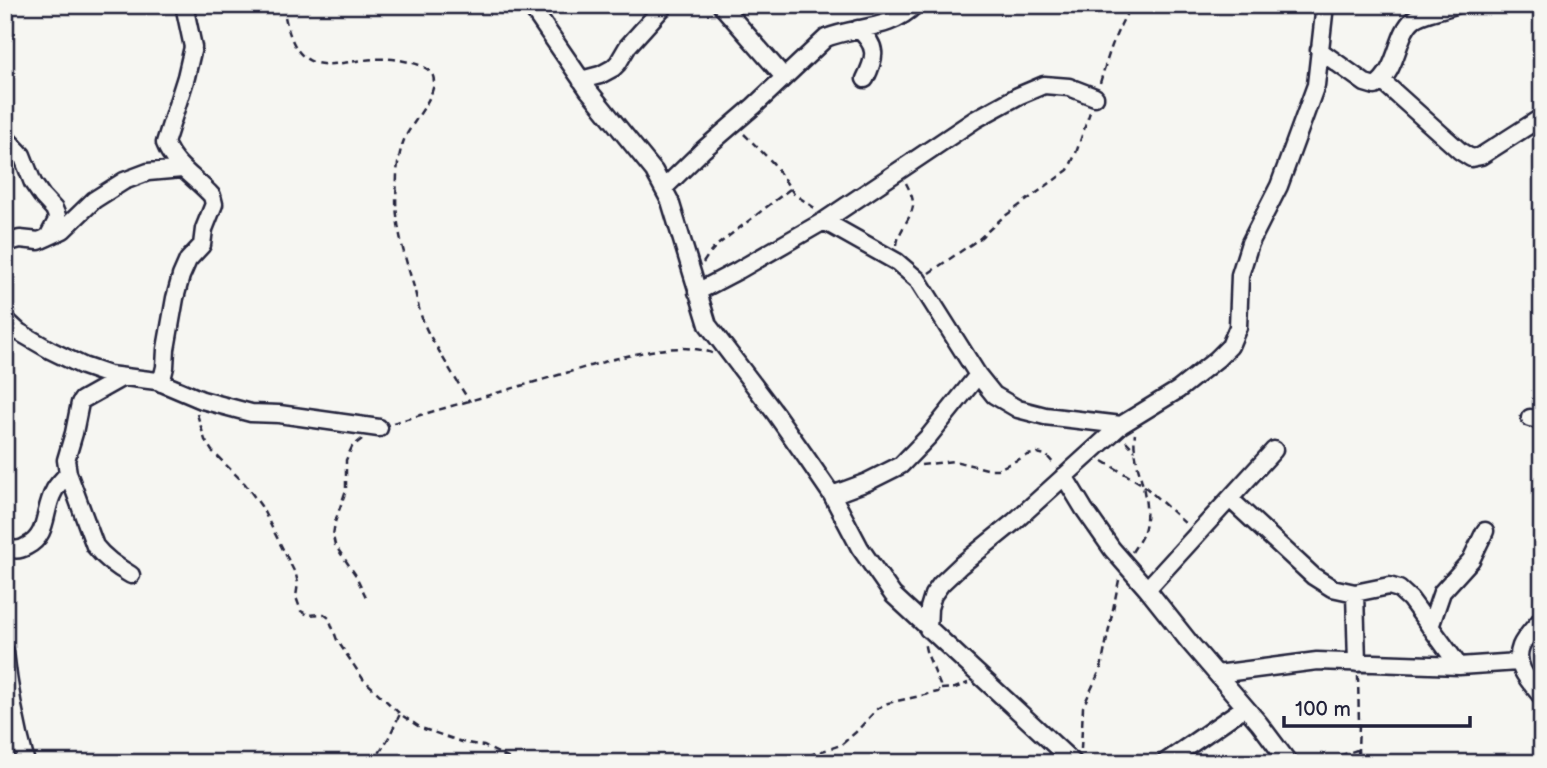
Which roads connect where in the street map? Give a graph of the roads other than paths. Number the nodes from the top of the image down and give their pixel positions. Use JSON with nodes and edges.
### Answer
{"nodes":[{"id":1,"x":184,"y":5,"type":"edge"},
{"id":2,"x":530,"y":5,"type":"edge"},
{"id":3,"x":665,"y":5,"type":"edge"},
{"id":4,"x":720,"y":5,"type":"edge"},
{"id":5,"x":915,"y":5,"type":"edge"},
{"id":6,"x":1325,"y":5,"type":"edge"},
{"id":7,"x":1456,"y":5,"type":"edge"},
{"id":8,"x":858,"y":29,"type":"junction"},
{"id":9,"x":1319,"y":50,"type":"junction"},
{"id":10,"x":783,"y":77,"type":"junction"},
{"id":11,"x":865,"y":79,"type":"dead end"},
{"id":12,"x":581,"y":80,"type":"junction"},
{"id":13,"x":1382,"y":81,"type":"junction"},
{"id":14,"x":1095,"y":97,"type":"road end"},
{"id":15,"x":1542,"y":117,"type":"edge"},
{"id":16,"x":5,"y":137,"type":"edge"},
{"id":17,"x":182,"y":169,"type":"junction"},
{"id":18,"x":664,"y":188,"type":"junction"},
{"id":19,"x":827,"y":219,"type":"junction"},
{"id":20,"x":48,"y":237,"type":"junction"},
{"id":21,"x":5,"y":243,"type":"edge"},
{"id":22,"x":696,"y":285,"type":"junction"},
{"id":23,"x":5,"y":319,"type":"edge"},
{"id":24,"x":978,"y":375,"type":"junction"},
{"id":25,"x":123,"y":377,"type":"junction"},
{"id":26,"x":161,"y":383,"type":"junction"},
{"id":27,"x":1121,"y":425,"type":"junction"},
{"id":28,"x":379,"y":428,"type":"road end"},
{"id":29,"x":1274,"y":450,"type":"dead end"},
{"id":30,"x":68,"y":473,"type":"junction"},
{"id":31,"x":1064,"y":476,"type":"junction"},
{"id":32,"x":832,"y":495,"type":"junction"},
{"id":33,"x":1230,"y":499,"type":"junction"},
{"id":34,"x":1485,"y":531,"type":"dead end"},
{"id":35,"x":5,"y":547,"type":"edge"},
{"id":36,"x":131,"y":575,"type":"dead end"},
{"id":37,"x":1147,"y":589,"type":"junction"},
{"id":38,"x":1355,"y":593,"type":"junction"},
{"id":39,"x":1542,"y":618,"type":"edge"},
{"id":40,"x":1430,"y":627,"type":"junction"},
{"id":41,"x":928,"y":629,"type":"junction"},
{"id":42,"x":5,"y":652,"type":"edge"},
{"id":43,"x":1518,"y":662,"type":"junction"},
{"id":44,"x":1357,"y":663,"type":"junction"},
{"id":45,"x":1459,"y":666,"type":"junction"},
{"id":46,"x":1217,"y":674,"type":"junction"},
{"id":47,"x":7,"y":683,"type":"edge"},
{"id":48,"x":1542,"y":697,"type":"edge"},
{"id":49,"x":1245,"y":707,"type":"junction"},
{"id":50,"x":1077,"y":758,"type":"edge"},
{"id":51,"x":26,"y":763,"type":"edge"},
{"id":52,"x":1164,"y":763,"type":"edge"},
{"id":53,"x":1289,"y":763,"type":"edge"}],
"edges":[{"from":1,"to":17,"type":"street"},
{"from":2,"to":12,"type":"street"},
{"from":3,"to":12,"type":"street"},
{"from":4,"to":10,"type":"street"},
{"from":5,"to":8,"type":"street"},
{"from":6,"to":9,"type":"street"},
{"from":7,"to":13,"type":"street"},
{"from":8,"to":10,"type":"street"},
{"from":8,"to":11,"type":"street"},
{"from":9,"to":13,"type":"street"},
{"from":9,"to":27,"type":"street"},
{"from":10,"to":18,"type":"street"},
{"from":12,"to":18,"type":"street"},
{"from":13,"to":15,"type":"street"},
{"from":14,"to":19,"type":"street"},
{"from":16,"to":20,"type":"street"},
{"from":17,"to":20,"type":"street"},
{"from":17,"to":26,"type":"street"},
{"from":18,"to":22,"type":"street"},
{"from":19,"to":22,"type":"street"},
{"from":19,"to":24,"type":"street"},
{"from":20,"to":21,"type":"street"},
{"from":22,"to":32,"type":"street"},
{"from":23,"to":25,"type":"street"},
{"from":24,"to":27,"type":"street"},
{"from":24,"to":32,"type":"street"},
{"from":25,"to":26,"type":"street"},
{"from":25,"to":30,"type":"street"},
{"from":26,"to":28,"type":"street"},
{"from":27,"to":31,"type":"street"},
{"from":29,"to":33,"type":"street"},
{"from":30,"to":35,"type":"street"},
{"from":30,"to":36,"type":"street"},
{"from":31,"to":37,"type":"street"},
{"from":31,"to":41,"type":"street"},
{"from":32,"to":41,"type":"street"},
{"from":33,"to":37,"type":"street"},
{"from":33,"to":38,"type":"street"},
{"from":34,"to":40,"type":"street"},
{"from":37,"to":46,"type":"street"},
{"from":38,"to":40,"type":"street"},
{"from":38,"to":44,"type":"street"},
{"from":39,"to":43,"type":"street"},
{"from":40,"to":45,"type":"street"},
{"from":41,"to":50,"type":"street"},
{"from":42,"to":47,"type":"street"},
{"from":43,"to":45,"type":"street"},
{"from":43,"to":48,"type":"street"},
{"from":44,"to":45,"type":"street"},
{"from":44,"to":46,"type":"street"},
{"from":46,"to":49,"type":"street"},
{"from":47,"to":51,"type":"street"},
{"from":49,"to":52,"type":"street"},
{"from":49,"to":53,"type":"street"}]}
